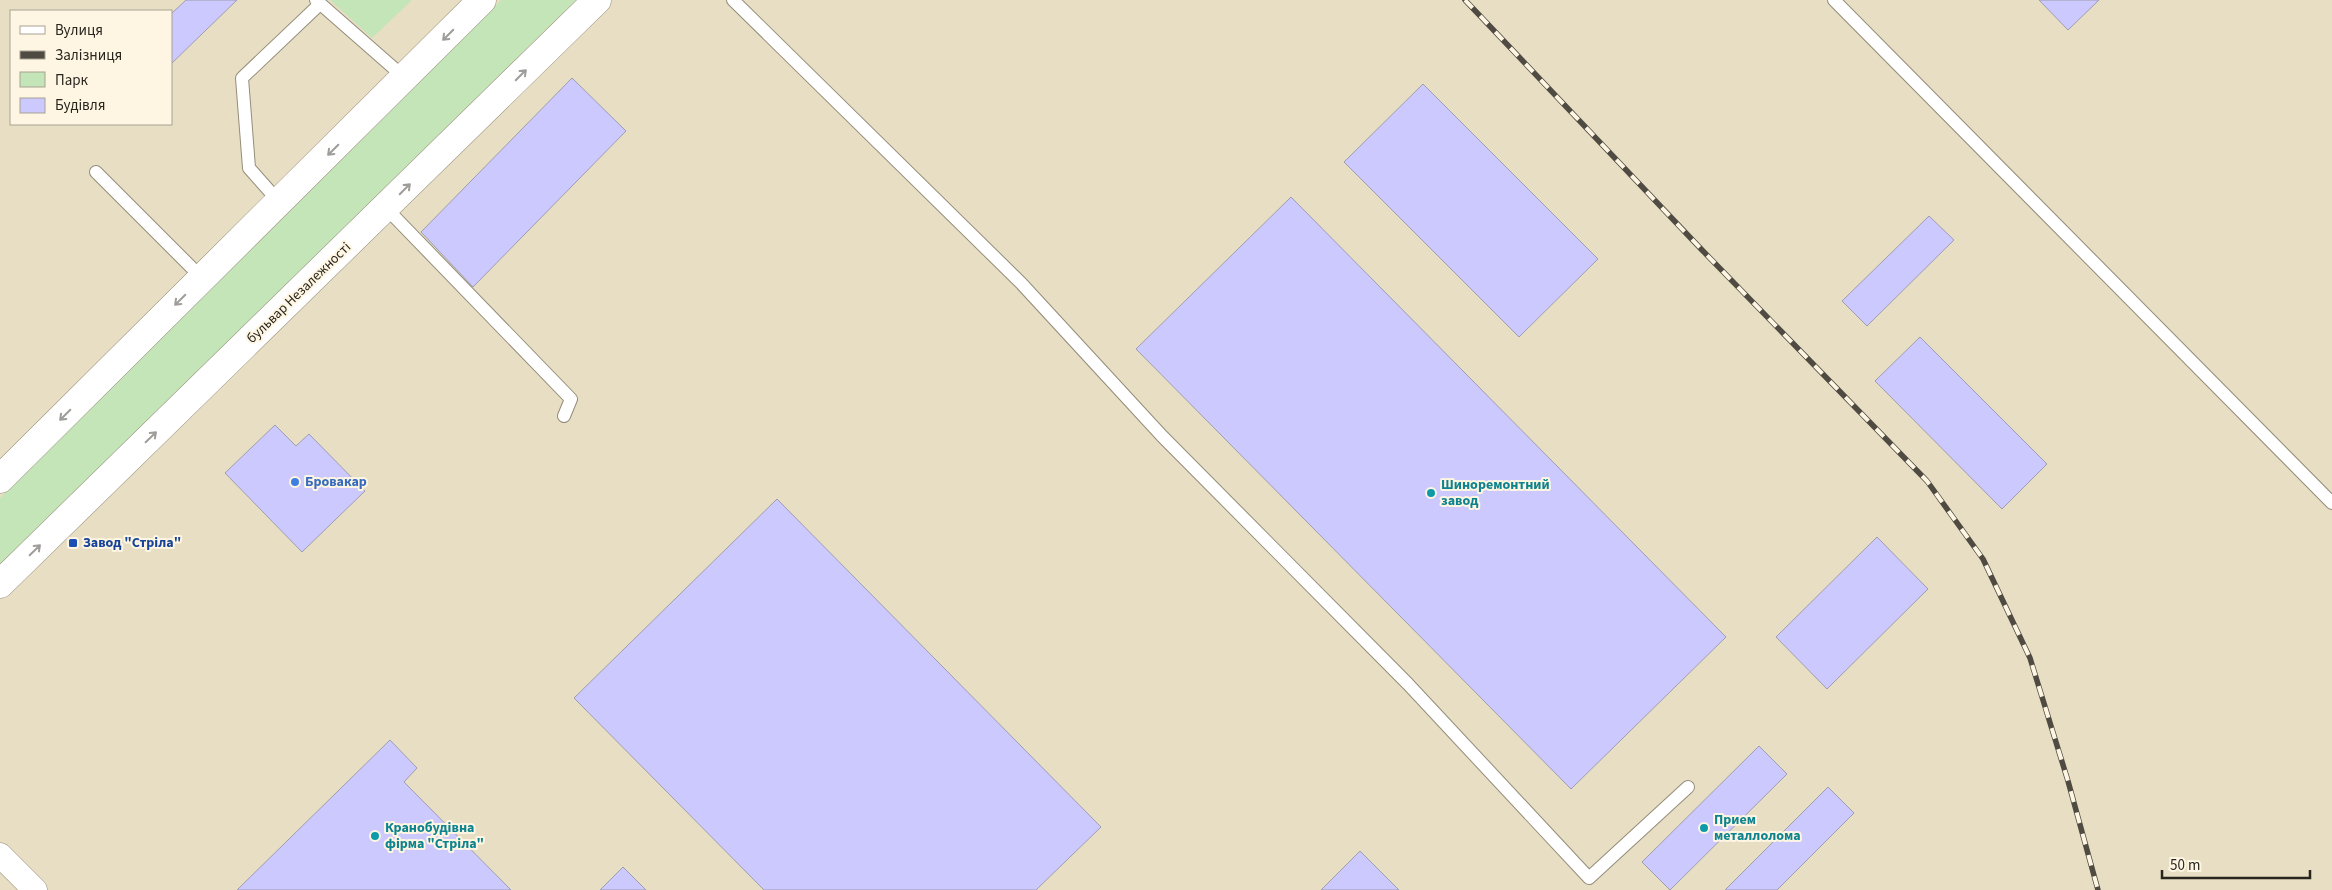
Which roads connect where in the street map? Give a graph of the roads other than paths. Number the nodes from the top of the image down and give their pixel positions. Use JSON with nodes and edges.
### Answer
{"nodes":[{"id":1,"x":482,"y":0,"type":"edge"},
{"id":2,"x":597,"y":0,"type":"edge"},
{"id":3,"x":733,"y":0,"type":"edge"},
{"id":4,"x":1834,"y":0,"type":"edge"},
{"id":5,"x":318,"y":2,"type":"edge"},
{"id":6,"x":405,"y":78,"type":"junction"},
{"id":7,"x":96,"y":172,"type":"dead end"},
{"id":8,"x":280,"y":203,"type":"junction"},
{"id":9,"x":386,"y":208,"type":"junction"},
{"id":10,"x":202,"y":278,"type":"junction"},
{"id":11,"x":564,"y":416,"type":"dead end"},
{"id":12,"x":0,"y":479,"type":"edge"},
{"id":13,"x":2332,"y":503,"type":"edge"},
{"id":14,"x":0,"y":584,"type":"edge"},
{"id":15,"x":1688,"y":788,"type":"dead end"},
{"id":16,"x":0,"y":855,"type":"edge"},
{"id":17,"x":35,"y":890,"type":"edge"}],
"edges":[{"from":1,"to":6,"type":"street","one_way":true},
{"from":9,"to":2,"type":"street","name":"бульвар Незалежності","one_way":true},
{"from":3,"to":15,"type":"lane"},
{"from":4,"to":13,"type":"lane"},
{"from":5,"to":6,"type":"lane"},
{"from":5,"to":8,"type":"lane"},
{"from":6,"to":8,"type":"street","one_way":true},
{"from":7,"to":10,"type":"lane"},
{"from":8,"to":10,"type":"street"},
{"from":9,"to":11,"type":"lane"},
{"from":14,"to":9,"type":"street","name":"бульвар Незалежності","one_way":true},
{"from":10,"to":12,"type":"street","one_way":true},
{"from":16,"to":17,"type":"street"}]}
